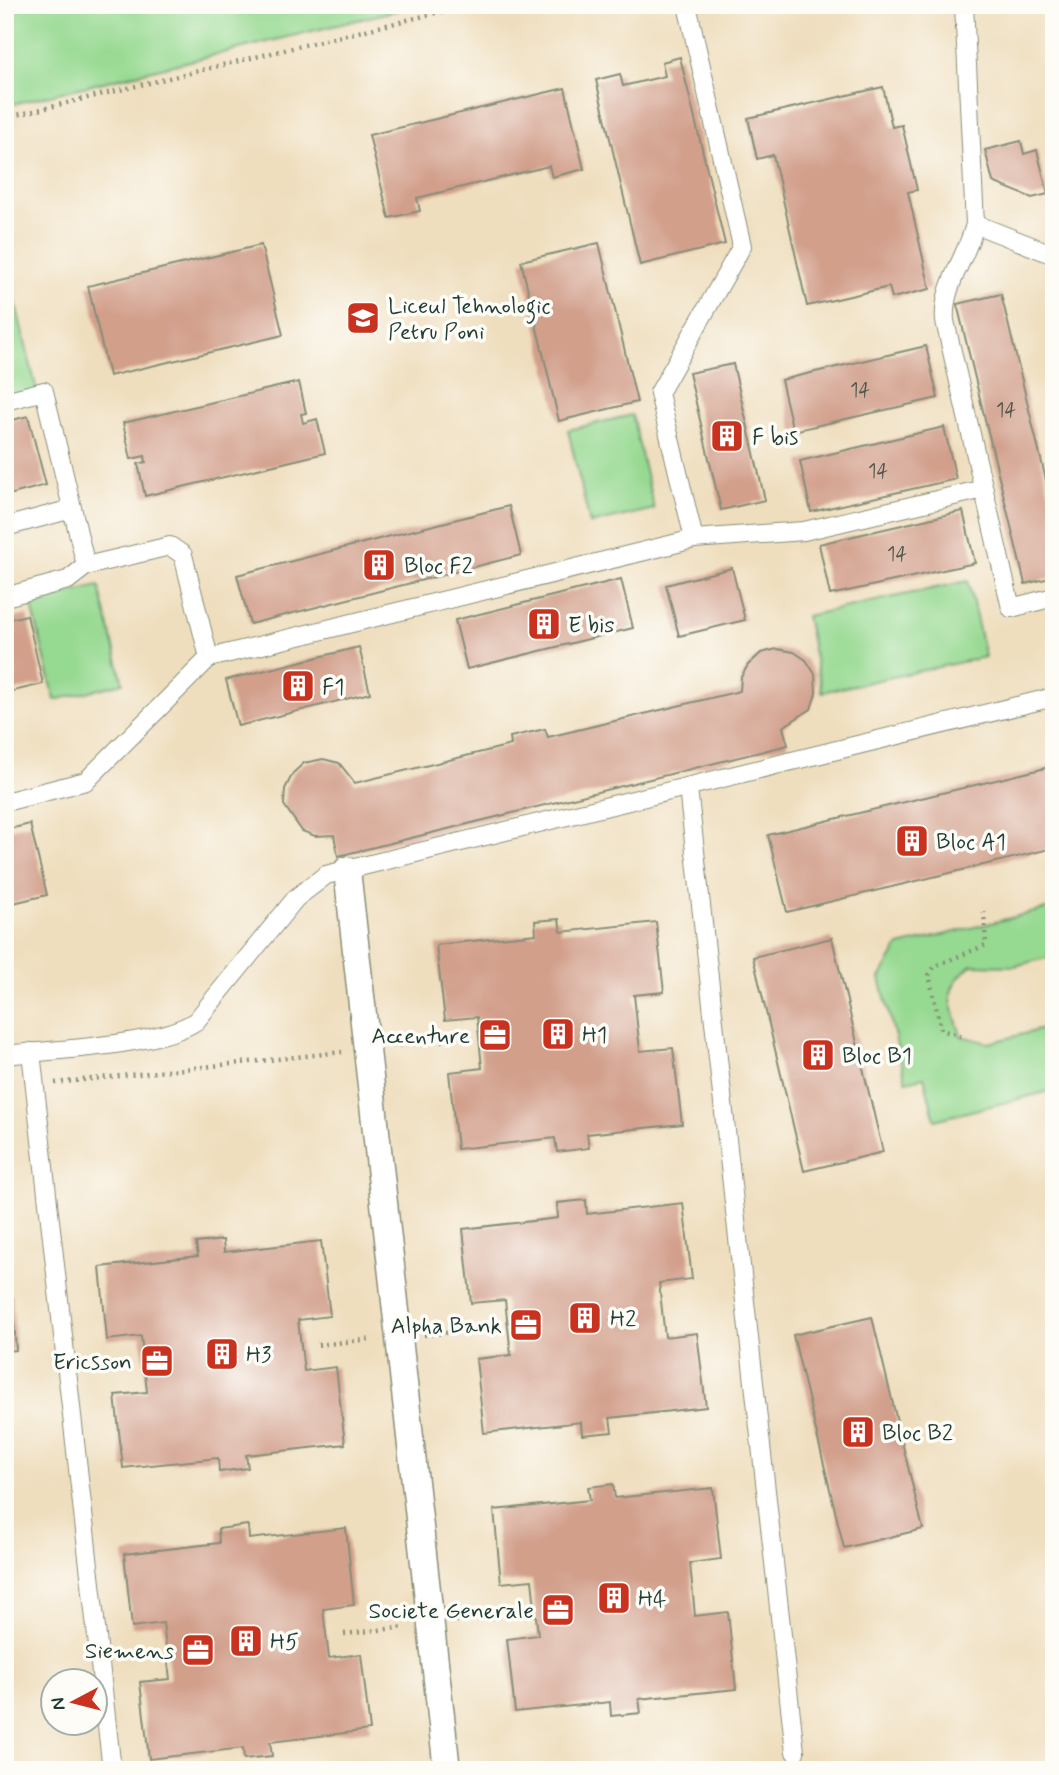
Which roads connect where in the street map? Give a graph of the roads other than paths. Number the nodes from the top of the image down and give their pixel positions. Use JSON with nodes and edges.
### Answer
{"nodes":[{"id":1,"x":687,"y":5,"type":"edge"},
{"id":2,"x":964,"y":5,"type":"edge"},
{"id":3,"x":975,"y":224,"type":"junction"},
{"id":4,"x":1054,"y":255,"type":"edge"},
{"id":5,"x":5,"y":401,"type":"edge"},
{"id":6,"x":984,"y":489,"type":"junction"},
{"id":7,"x":72,"y":509,"type":"junction"},
{"id":8,"x":5,"y":527,"type":"edge"},
{"id":9,"x":694,"y":539,"type":"junction"},
{"id":10,"x":86,"y":566,"type":"junction"},
{"id":11,"x":5,"y":597,"type":"edge"},
{"id":12,"x":1054,"y":597,"type":"edge"},
{"id":13,"x":209,"y":658,"type":"junction"},
{"id":14,"x":1054,"y":697,"type":"edge"},
{"id":15,"x":688,"y":788,"type":"junction"},
{"id":16,"x":5,"y":802,"type":"edge"},
{"id":17,"x":347,"y":870,"type":"junction"},
{"id":18,"x":31,"y":1052,"type":"junction"},
{"id":19,"x":5,"y":1055,"type":"edge"},
{"id":20,"x":795,"y":1752,"type":"dead end"},
{"id":21,"x":112,"y":1770,"type":"edge"},
{"id":22,"x":447,"y":1770,"type":"edge"}],
"edges":[{"from":1,"to":9,"type":"lane"},
{"from":2,"to":3,"type":"lane"},
{"from":3,"to":4,"type":"lane"},
{"from":3,"to":6,"type":"lane"},
{"from":5,"to":7,"type":"lane"},
{"from":6,"to":9,"type":"lane"},
{"from":6,"to":12,"type":"lane"},
{"from":7,"to":8,"type":"lane"},
{"from":7,"to":10,"type":"lane"},
{"from":9,"to":13,"type":"lane"},
{"from":10,"to":11,"type":"lane"},
{"from":10,"to":13,"type":"lane"},
{"from":13,"to":16,"type":"lane"},
{"from":14,"to":15,"type":"lane"},
{"from":15,"to":17,"type":"lane"},
{"from":15,"to":20,"type":"lane"},
{"from":17,"to":18,"type":"lane"},
{"from":17,"to":22,"type":"street"},
{"from":18,"to":19,"type":"lane"},
{"from":18,"to":21,"type":"lane"}]}
